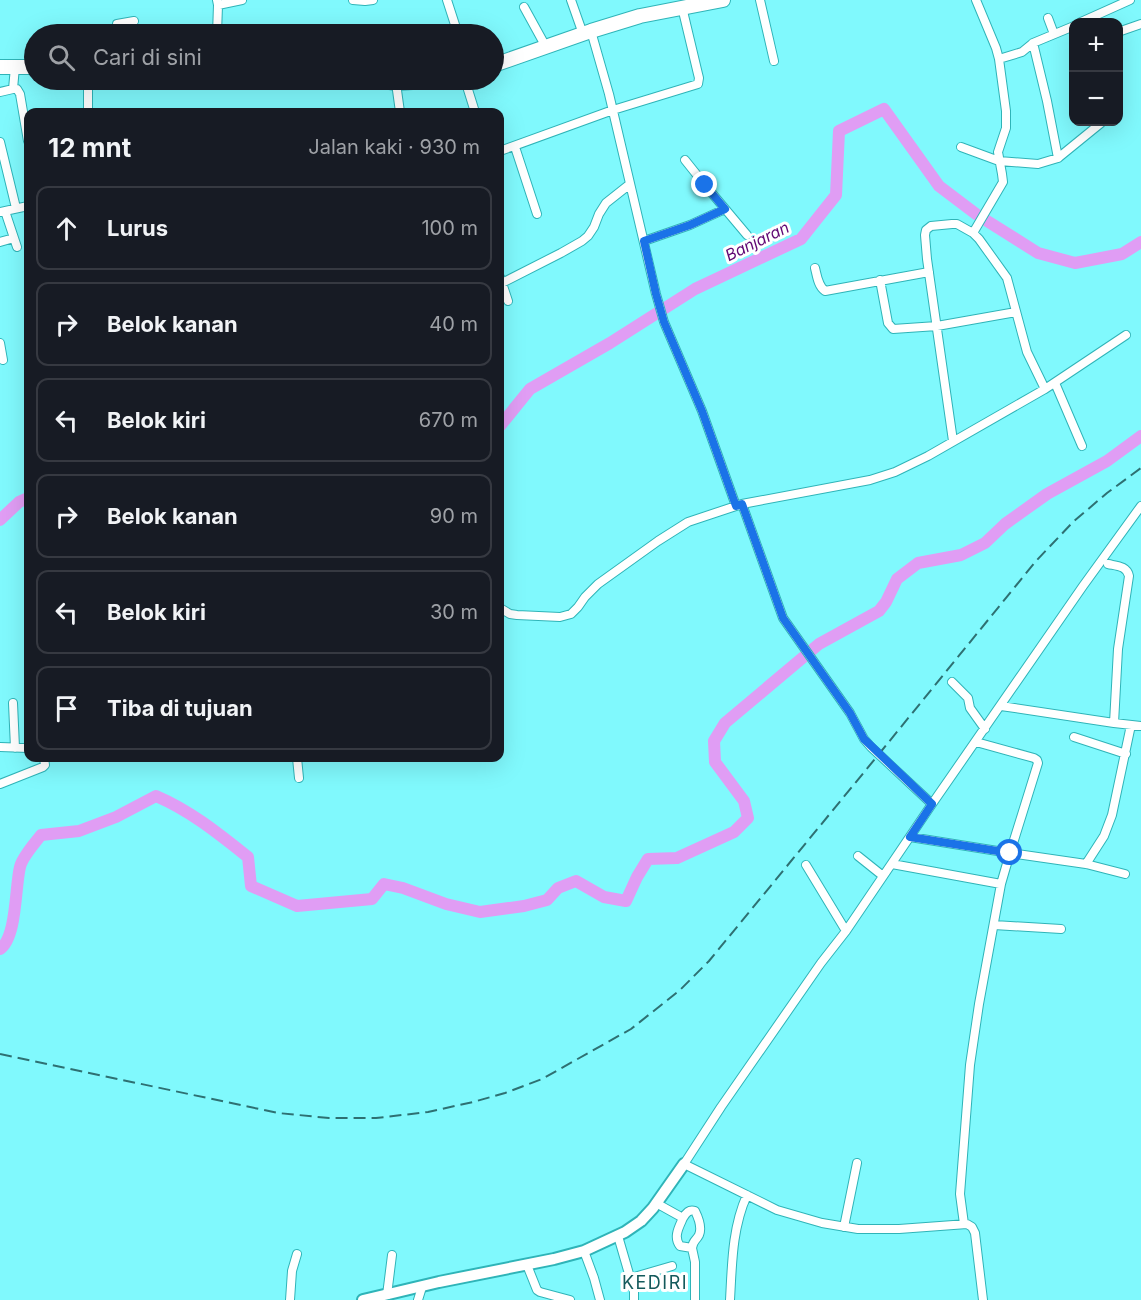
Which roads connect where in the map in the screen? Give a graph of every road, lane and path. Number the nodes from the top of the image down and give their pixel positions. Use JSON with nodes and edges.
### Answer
{"nodes":[{"id":1,"x":242,"y":0,"type":"edge"},
{"id":2,"x":353,"y":0,"type":"edge"},
{"id":3,"x":368,"y":0,"type":"edge"},
{"id":4,"x":447,"y":0,"type":"edge"},
{"id":5,"x":571,"y":0,"type":"edge"},
{"id":6,"x":723,"y":0,"type":"edge"},
{"id":7,"x":760,"y":0,"type":"edge"},
{"id":8,"x":976,"y":0,"type":"edge"},
{"id":9,"x":1130,"y":0,"type":"edge"},
{"id":10,"x":695,"y":2,"type":"edge"},
{"id":11,"x":218,"y":3,"type":"edge"},
{"id":12,"x":524,"y":8,"type":"dead end"},
{"id":13,"x":682,"y":8,"type":"junction"},
{"id":14,"x":1048,"y":18,"type":"dead end"},
{"id":15,"x":1090,"y":18,"type":"edge"},
{"id":16,"x":134,"y":21,"type":"dead end"},
{"id":17,"x":117,"y":24,"type":"edge"},
{"id":18,"x":217,"y":24,"type":"edge"},
{"id":19,"x":455,"y":24,"type":"edge"},
{"id":20,"x":1141,"y":24,"type":"edge"},
{"id":21,"x":1069,"y":28,"type":"edge"},
{"id":22,"x":1123,"y":31,"type":"edge"},
{"id":23,"x":587,"y":32,"type":"junction"},
{"id":24,"x":1054,"y":34,"type":"junction"},
{"id":25,"x":1033,"y":43,"type":"junction"},
{"id":26,"x":546,"y":47,"type":"junction"},
{"id":27,"x":999,"y":59,"type":"junction"},
{"id":28,"x":774,"y":61,"type":"dead end"},
{"id":29,"x":504,"y":62,"type":"edge"},
{"id":30,"x":0,"y":67,"type":"edge"},
{"id":31,"x":15,"y":67,"type":"junction"},
{"id":32,"x":24,"y":67,"type":"edge"},
{"id":33,"x":13,"y":89,"type":"junction"},
{"id":34,"x":88,"y":90,"type":"edge"},
{"id":35,"x":397,"y":90,"type":"edge"},
{"id":36,"x":468,"y":90,"type":"edge"},
{"id":37,"x":0,"y":92,"type":"edge"},
{"id":38,"x":88,"y":108,"type":"edge"},
{"id":39,"x":399,"y":108,"type":"edge"},
{"id":40,"x":474,"y":108,"type":"edge"},
{"id":41,"x":613,"y":110,"type":"junction"},
{"id":42,"x":24,"y":118,"type":"edge"},
{"id":43,"x":1097,"y":126,"type":"edge"},
{"id":44,"x":0,"y":142,"type":"edge"},
{"id":45,"x":515,"y":147,"type":"junction"},
{"id":46,"x":961,"y":147,"type":"dead end"},
{"id":47,"x":504,"y":151,"type":"edge"},
{"id":48,"x":2,"y":158,"type":"edge"},
{"id":49,"x":1058,"y":158,"type":"junction"},
{"id":50,"x":685,"y":160,"type":"dead end"},
{"id":51,"x":999,"y":161,"type":"junction"},
{"id":52,"x":630,"y":184,"type":"junction"},
{"id":53,"x":24,"y":207,"type":"edge"},
{"id":54,"x":16,"y":208,"type":"junction"},
{"id":55,"x":725,"y":209,"type":"junction"},
{"id":56,"x":3,"y":211,"type":"edge"},
{"id":57,"x":537,"y":214,"type":"dead end"},
{"id":58,"x":974,"y":230,"type":"junction"},
{"id":59,"x":747,"y":235,"type":"dead end"},
{"id":60,"x":14,"y":238,"type":"junction"},
{"id":61,"x":644,"y":241,"type":"junction"},
{"id":62,"x":0,"y":242,"type":"edge"},
{"id":63,"x":17,"y":247,"type":"dead end"},
{"id":64,"x":816,"y":268,"type":"dead end"},
{"id":65,"x":929,"y":272,"type":"junction"},
{"id":66,"x":504,"y":279,"type":"edge"},
{"id":67,"x":880,"y":280,"type":"junction"},
{"id":68,"x":504,"y":289,"type":"edge"},
{"id":69,"x":508,"y":301,"type":"dead end"},
{"id":70,"x":1016,"y":312,"type":"junction"},
{"id":71,"x":937,"y":326,"type":"junction"},
{"id":72,"x":1126,"y":334,"type":"dead end"},
{"id":73,"x":0,"y":343,"type":"edge"},
{"id":74,"x":3,"y":360,"type":"dead end"},
{"id":75,"x":1055,"y":383,"type":"junction"},
{"id":76,"x":1045,"y":389,"type":"junction"},
{"id":77,"x":953,"y":441,"type":"junction"},
{"id":78,"x":1082,"y":446,"type":"dead end"},
{"id":79,"x":739,"y":505,"type":"junction"},
{"id":80,"x":1141,"y":506,"type":"edge"},
{"id":81,"x":1108,"y":564,"type":"dead end"},
{"id":82,"x":504,"y":610,"type":"edge"},
{"id":83,"x":952,"y":682,"type":"dead end"},
{"id":84,"x":13,"y":703,"type":"dead end"},
{"id":85,"x":1001,"y":706,"type":"junction"},
{"id":86,"x":1114,"y":723,"type":"junction"},
{"id":87,"x":1131,"y":725,"type":"junction"},
{"id":88,"x":1141,"y":726,"type":"edge"},
{"id":89,"x":985,"y":729,"type":"junction"},
{"id":90,"x":1074,"y":737,"type":"dead end"},
{"id":91,"x":976,"y":742,"type":"junction"},
{"id":92,"x":0,"y":747,"type":"edge"},
{"id":93,"x":15,"y":748,"type":"junction"},
{"id":94,"x":24,"y":748,"type":"edge"},
{"id":95,"x":1126,"y":754,"type":"junction"},
{"id":96,"x":45,"y":762,"type":"edge"},
{"id":97,"x":297,"y":762,"type":"edge"},
{"id":98,"x":299,"y":778,"type":"dead end"},
{"id":99,"x":0,"y":784,"type":"edge"},
{"id":100,"x":932,"y":804,"type":"junction"},
{"id":101,"x":910,"y":837,"type":"junction"},
{"id":102,"x":1010,"y":853,"type":"junction"},
{"id":103,"x":858,"y":856,"type":"dead end"},
{"id":104,"x":892,"y":864,"type":"junction"},
{"id":105,"x":1086,"y":864,"type":"junction"},
{"id":106,"x":806,"y":865,"type":"dead end"},
{"id":107,"x":1125,"y":874,"type":"dead end"},
{"id":108,"x":883,"y":876,"type":"junction"},
{"id":109,"x":1001,"y":884,"type":"junction"},
{"id":110,"x":993,"y":925,"type":"junction"},
{"id":111,"x":1060,"y":928,"type":"dead end"},
{"id":112,"x":846,"y":931,"type":"junction"},
{"id":113,"x":857,"y":1163,"type":"dead end"},
{"id":114,"x":684,"y":1164,"type":"junction"},
{"id":115,"x":747,"y":1195,"type":"junction"},
{"id":116,"x":656,"y":1203,"type":"junction"},
{"id":117,"x":683,"y":1218,"type":"junction"},
{"id":118,"x":964,"y":1224,"type":"junction"},
{"id":119,"x":843,"y":1227,"type":"junction"},
{"id":120,"x":618,"y":1236,"type":"junction"},
{"id":121,"x":692,"y":1248,"type":"junction"},
{"id":122,"x":584,"y":1251,"type":"junction"},
{"id":123,"x":297,"y":1254,"type":"dead end"},
{"id":124,"x":392,"y":1255,"type":"dead end"},
{"id":125,"x":527,"y":1265,"type":"junction"},
{"id":126,"x":672,"y":1266,"type":"dead end"},
{"id":127,"x":631,"y":1278,"type":"junction"},
{"id":128,"x":422,"y":1287,"type":"junction"},
{"id":129,"x":409,"y":1290,"type":"junction"},
{"id":130,"x":387,"y":1295,"type":"junction"},
{"id":131,"x":290,"y":1300,"type":"edge"},
{"id":132,"x":363,"y":1300,"type":"edge"},
{"id":133,"x":417,"y":1300,"type":"edge"},
{"id":134,"x":570,"y":1300,"type":"edge"},
{"id":135,"x":600,"y":1300,"type":"edge"},
{"id":136,"x":634,"y":1300,"type":"edge"},
{"id":137,"x":695,"y":1300,"type":"edge"},
{"id":138,"x":730,"y":1300,"type":"edge"},
{"id":139,"x":983,"y":1300,"type":"edge"}],
"edges":[{"from":1,"to":11,"type":"street"},
{"from":2,"to":3,"type":"street"},
{"from":4,"to":19,"type":"street"},
{"from":5,"to":23,"type":"street"},
{"from":6,"to":10,"type":"highway"},
{"from":7,"to":28,"type":"street"},
{"from":8,"to":27,"type":"street"},
{"from":9,"to":15,"type":"street"},
{"from":10,"to":13,"type":"highway"},
{"from":11,"to":18,"type":"street"},
{"from":12,"to":26,"type":"street"},
{"from":13,"to":23,"type":"highway"},
{"from":13,"to":41,"type":"street"},
{"from":14,"to":24,"type":"street"},
{"from":16,"to":17,"type":"street"},
{"from":20,"to":22,"type":"street"},
{"from":21,"to":24,"type":"street"},
{"from":23,"to":26,"type":"highway"},
{"from":23,"to":41,"type":"street"},
{"from":24,"to":25,"type":"street"},
{"from":25,"to":27,"type":"street"},
{"from":25,"to":49,"type":"street"},
{"from":26,"to":29,"type":"highway"},
{"from":27,"to":51,"type":"street"},
{"from":30,"to":31,"type":"highway"},
{"from":31,"to":32,"type":"highway"},
{"from":31,"to":33,"type":"street"},
{"from":33,"to":37,"type":"street"},
{"from":33,"to":42,"type":"street"},
{"from":34,"to":38,"type":"street"},
{"from":35,"to":39,"type":"street"},
{"from":36,"to":40,"type":"street"},
{"from":41,"to":45,"type":"street"},
{"from":41,"to":52,"type":"street"},
{"from":43,"to":49,"type":"street"},
{"from":44,"to":48,"type":"street"},
{"from":45,"to":47,"type":"street"},
{"from":45,"to":57,"type":"street"},
{"from":46,"to":51,"type":"street"},
{"from":48,"to":54,"type":"street"},
{"from":49,"to":51,"type":"street"},
{"from":50,"to":55,"type":"street"},
{"from":51,"to":58,"type":"street"},
{"from":52,"to":61,"type":"street"},
{"from":52,"to":66,"type":"street"},
{"from":53,"to":54,"type":"street"},
{"from":54,"to":56,"type":"street"},
{"from":55,"to":59,"type":"street"},
{"from":55,"to":61,"type":"street"},
{"from":56,"to":60,"type":"street"},
{"from":58,"to":65,"type":"street"},
{"from":58,"to":70,"type":"street"},
{"from":60,"to":62,"type":"street"},
{"from":60,"to":63,"type":"street"},
{"from":61,"to":79,"type":"street"},
{"from":64,"to":67,"type":"street"},
{"from":65,"to":67,"type":"street"},
{"from":65,"to":71,"type":"street"},
{"from":67,"to":71,"type":"street"},
{"from":68,"to":69,"type":"street"},
{"from":70,"to":71,"type":"street"},
{"from":70,"to":76,"type":"street"},
{"from":71,"to":77,"type":"street"},
{"from":72,"to":75,"type":"street"},
{"from":73,"to":74,"type":"street"},
{"from":75,"to":76,"type":"street"},
{"from":75,"to":78,"type":"street"},
{"from":76,"to":77,"type":"street"},
{"from":77,"to":79,"type":"street"},
{"from":79,"to":82,"type":"street"},
{"from":79,"to":100,"type":"street"},
{"from":80,"to":85,"type":"street"},
{"from":81,"to":86,"type":"street"},
{"from":83,"to":89,"type":"street"},
{"from":84,"to":93,"type":"street"},
{"from":85,"to":86,"type":"street"},
{"from":85,"to":89,"type":"street"},
{"from":86,"to":87,"type":"street"},
{"from":87,"to":88,"type":"street"},
{"from":87,"to":95,"type":"street"},
{"from":89,"to":91,"type":"street"},
{"from":90,"to":95,"type":"street"},
{"from":91,"to":100,"type":"street"},
{"from":91,"to":102,"type":"street"},
{"from":92,"to":93,"type":"street"},
{"from":93,"to":94,"type":"street"},
{"from":95,"to":105,"type":"street"},
{"from":96,"to":99,"type":"street"},
{"from":97,"to":98,"type":"street"},
{"from":100,"to":101,"type":"street"},
{"from":101,"to":102,"type":"street"},
{"from":101,"to":104,"type":"street"},
{"from":102,"to":105,"type":"street"},
{"from":102,"to":109,"type":"street"},
{"from":103,"to":108,"type":"street"},
{"from":104,"to":108,"type":"street"},
{"from":104,"to":109,"type":"street"},
{"from":105,"to":107,"type":"street"},
{"from":106,"to":112,"type":"street"},
{"from":108,"to":112,"type":"street"},
{"from":109,"to":110,"type":"street"},
{"from":110,"to":111,"type":"street"},
{"from":110,"to":118,"type":"street"},
{"from":112,"to":114,"type":"street"},
{"from":113,"to":119,"type":"street"},
{"from":114,"to":115,"type":"street"},
{"from":114,"to":116,"type":"street"},
{"from":115,"to":119,"type":"street"},
{"from":115,"to":138,"type":"street"},
{"from":116,"to":117,"type":"street"},
{"from":116,"to":120,"type":"street"},
{"from":117,"to":121,"type":"street"},
{"from":117,"to":121,"type":"street"},
{"from":118,"to":119,"type":"street"},
{"from":118,"to":139,"type":"street"},
{"from":120,"to":122,"type":"street"},
{"from":120,"to":127,"type":"street"},
{"from":121,"to":137,"type":"street"},
{"from":122,"to":125,"type":"street"},
{"from":122,"to":135,"type":"street"},
{"from":123,"to":131,"type":"street"},
{"from":124,"to":130,"type":"street"},
{"from":125,"to":128,"type":"street"},
{"from":125,"to":134,"type":"street"},
{"from":126,"to":127,"type":"street"},
{"from":127,"to":136,"type":"street"},
{"from":128,"to":129,"type":"street"},
{"from":128,"to":133,"type":"street"},
{"from":129,"to":130,"type":"street"},
{"from":129,"to":133,"type":"street"},
{"from":130,"to":132,"type":"street"}]}
